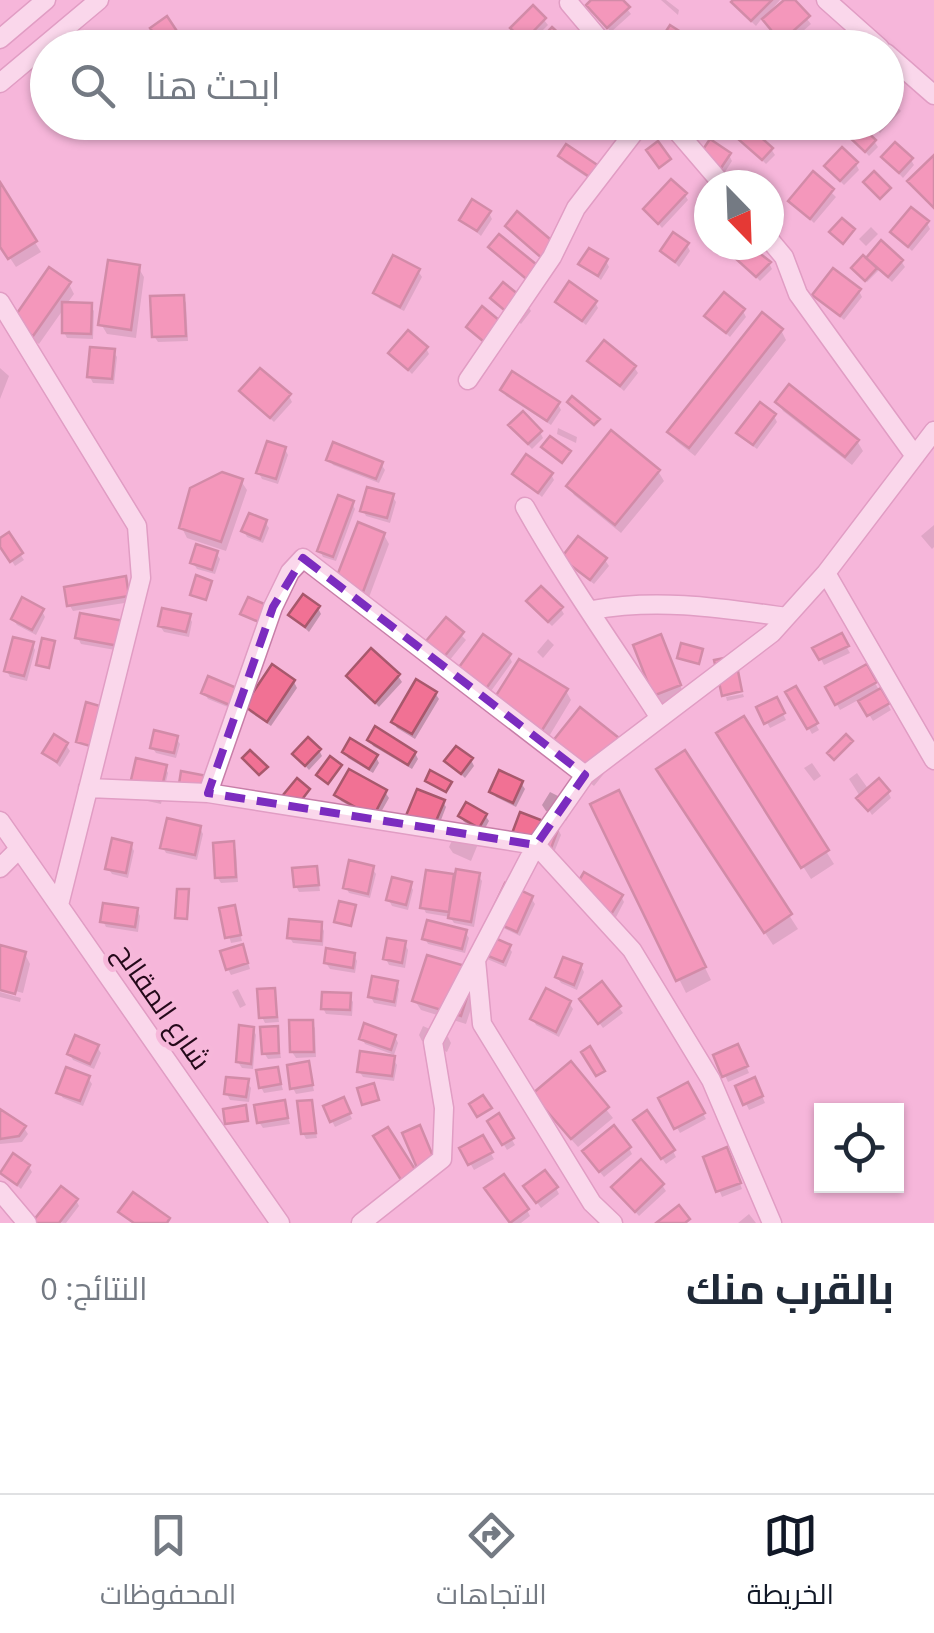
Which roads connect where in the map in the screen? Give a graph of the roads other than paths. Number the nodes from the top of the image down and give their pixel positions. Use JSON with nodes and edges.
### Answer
{"nodes":[{"id":1,"x":46,"y":0,"type":"edge"},
{"id":2,"x":100,"y":0,"type":"edge"},
{"id":3,"x":826,"y":0,"type":"edge"},
{"id":4,"x":569,"y":3,"type":"dead end"},
{"id":5,"x":64,"y":30,"type":"edge"},
{"id":6,"x":591,"y":30,"type":"edge"},
{"id":7,"x":860,"y":30,"type":"edge"},
{"id":8,"x":0,"y":39,"type":"edge"},
{"id":9,"x":30,"y":58,"type":"edge"},
{"id":10,"x":904,"y":68,"type":"edge"},
{"id":11,"x":0,"y":83,"type":"edge"},
{"id":12,"x":934,"y":94,"type":"edge"},
{"id":13,"x":628,"y":140,"type":"edge"},
{"id":14,"x":684,"y":140,"type":"edge"},
{"id":15,"x":709,"y":170,"type":"edge"},
{"id":16,"x":784,"y":257,"type":"edge"},
{"id":17,"x":0,"y":302,"type":"edge"},
{"id":18,"x":468,"y":380,"type":"dead end"},
{"id":19,"x":934,"y":432,"type":"edge"},
{"id":20,"x":915,"y":456,"type":"junction"},
{"id":21,"x":525,"y":507,"type":"dead end"},
{"id":22,"x":826,"y":573,"type":"junction"},
{"id":23,"x":592,"y":610,"type":"junction"},
{"id":24,"x":786,"y":617,"type":"junction"},
{"id":25,"x":660,"y":718,"type":"junction"},
{"id":26,"x":934,"y":760,"type":"edge"},
{"id":27,"x":585,"y":776,"type":"junction"},
{"id":28,"x":88,"y":788,"type":"junction"},
{"id":29,"x":208,"y":793,"type":"junction"},
{"id":30,"x":0,"y":821,"type":"edge"},
{"id":31,"x":536,"y":844,"type":"junction"},
{"id":32,"x":20,"y":849,"type":"junction"},
{"id":33,"x":0,"y":868,"type":"edge"},
{"id":34,"x":59,"y":905,"type":"junction"},
{"id":35,"x":476,"y":960,"type":"junction"},
{"id":36,"x":0,"y":1191,"type":"edge"},
{"id":37,"x":28,"y":1223,"type":"edge"},
{"id":38,"x":280,"y":1223,"type":"edge"},
{"id":39,"x":361,"y":1223,"type":"edge"},
{"id":40,"x":613,"y":1223,"type":"edge"},
{"id":41,"x":772,"y":1223,"type":"edge"}],
"edges":[{"from":1,"to":8,"type":"street"},
{"from":2,"to":5,"type":"street"},
{"from":3,"to":7,"type":"street"},
{"from":4,"to":6,"type":"street"},
{"from":9,"to":11,"type":"street"},
{"from":10,"to":12,"type":"street"},
{"from":13,"to":18,"type":"street"},
{"from":14,"to":15,"type":"street"},
{"from":16,"to":20,"type":"street"},
{"from":17,"to":28,"type":"street"},
{"from":19,"to":20,"type":"street"},
{"from":20,"to":22,"type":"street"},
{"from":21,"to":23,"type":"street"},
{"from":22,"to":24,"type":"street"},
{"from":22,"to":26,"type":"street"},
{"from":23,"to":24,"type":"street"},
{"from":23,"to":25,"type":"street"},
{"from":24,"to":25,"type":"street"},
{"from":25,"to":27,"type":"street"},
{"from":27,"to":29,"type":"street"},
{"from":27,"to":31,"type":"street"},
{"from":28,"to":29,"type":"street"},
{"from":28,"to":34,"type":"street"},
{"from":29,"to":31,"type":"street"},
{"from":30,"to":32,"type":"street","name":"شارع المقالح"},
{"from":31,"to":35,"type":"street"},
{"from":31,"to":41,"type":"street"},
{"from":32,"to":33,"type":"street"},
{"from":32,"to":34,"type":"street","name":"شارع المقالح"},
{"from":34,"to":38,"type":"street","name":"شارع المقالح"},
{"from":35,"to":39,"type":"street"},
{"from":35,"to":40,"type":"street"},
{"from":36,"to":37,"type":"street"}]}
